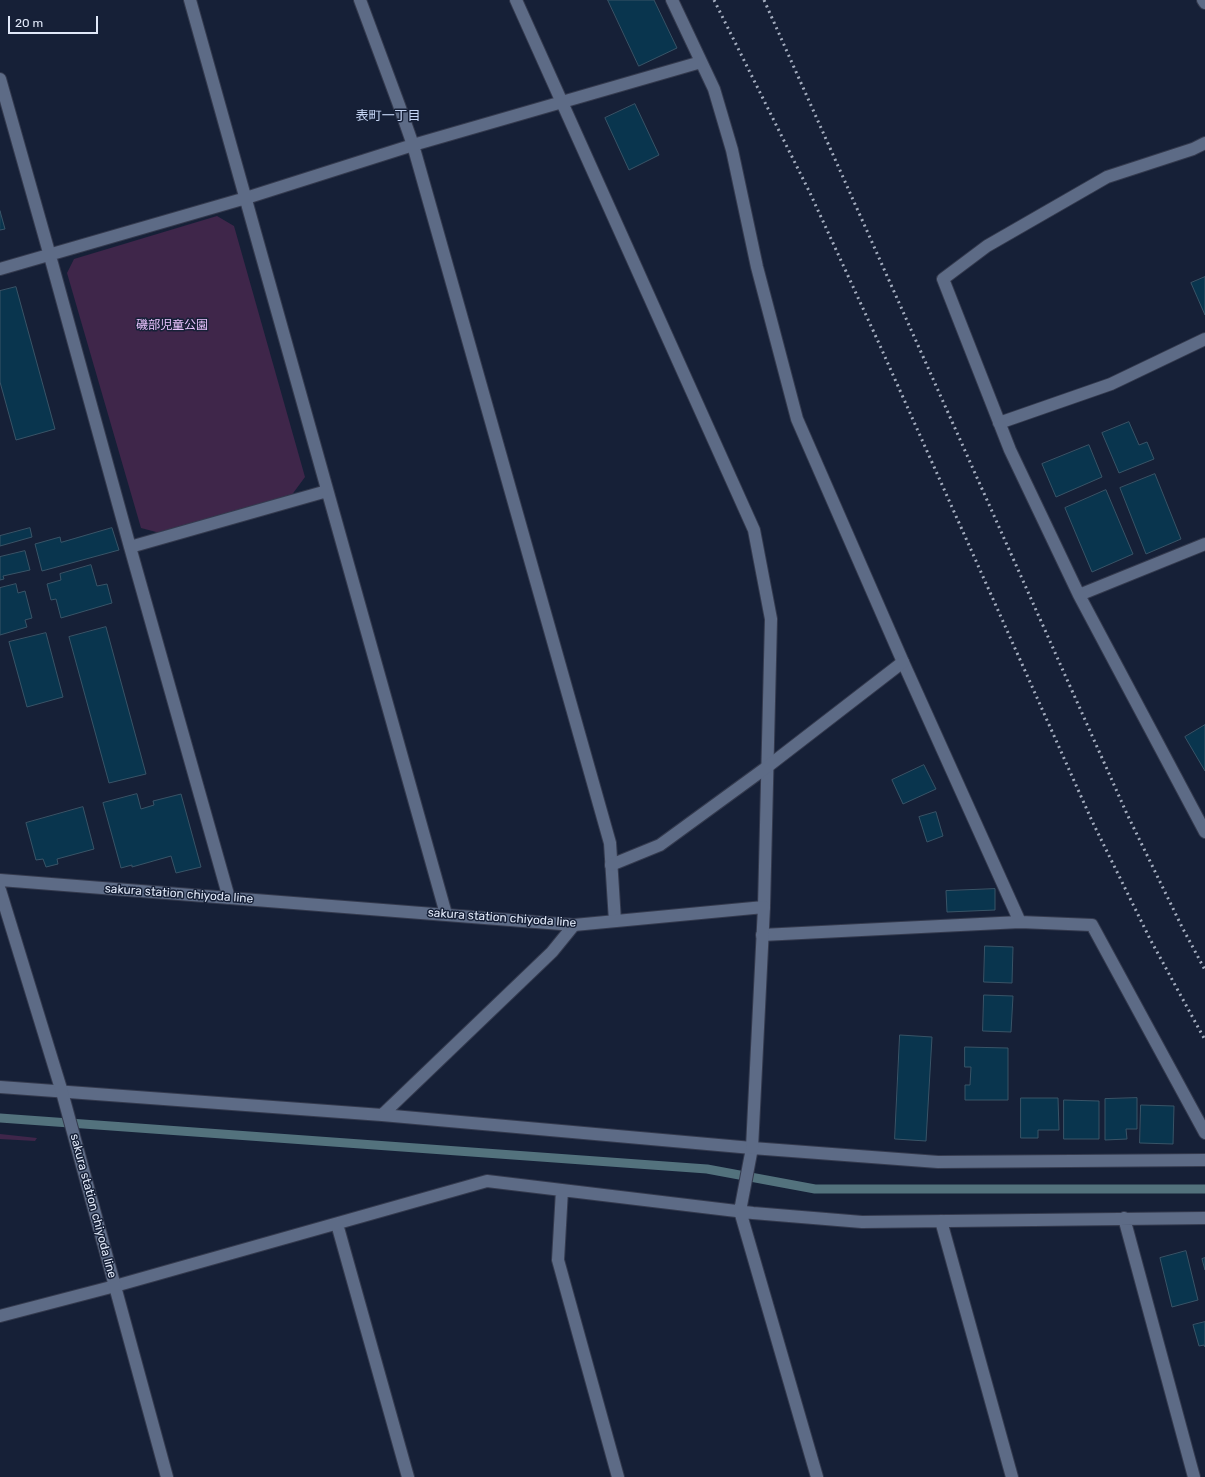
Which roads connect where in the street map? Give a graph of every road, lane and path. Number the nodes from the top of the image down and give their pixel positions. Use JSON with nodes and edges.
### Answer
{"nodes":[{"id":1,"x":190,"y":0,"type":"edge"},
{"id":2,"x":360,"y":0,"type":"edge"},
{"id":3,"x":516,"y":0,"type":"edge"},
{"id":4,"x":672,"y":0,"type":"edge"},
{"id":5,"x":1203,"y":0,"type":"edge"},
{"id":6,"x":1205,"y":4,"type":"edge"},
{"id":7,"x":701,"y":62,"type":"junction"},
{"id":8,"x":0,"y":79,"type":"edge"},
{"id":9,"x":562,"y":102,"type":"junction"},
{"id":10,"x":1205,"y":143,"type":"edge"},
{"id":11,"x":413,"y":145,"type":"junction"},
{"id":12,"x":246,"y":198,"type":"junction"},
{"id":13,"x":50,"y":256,"type":"junction"},
{"id":14,"x":0,"y":269,"type":"edge"},
{"id":15,"x":1205,"y":339,"type":"edge"},
{"id":16,"x":999,"y":423,"type":"junction"},
{"id":17,"x":327,"y":491,"type":"junction"},
{"id":18,"x":1205,"y":544,"type":"edge"},
{"id":19,"x":130,"y":547,"type":"junction"},
{"id":20,"x":1079,"y":595,"type":"junction"},
{"id":21,"x":903,"y":662,"type":"junction"},
{"id":22,"x":767,"y":767,"type":"junction"},
{"id":23,"x":1205,"y":832,"type":"edge"},
{"id":24,"x":611,"y":865,"type":"junction"},
{"id":25,"x":0,"y":880,"type":"edge"},
{"id":26,"x":0,"y":890,"type":"edge"},
{"id":27,"x":229,"y":898,"type":"junction"},
{"id":28,"x":764,"y":907,"type":"junction"},
{"id":29,"x":446,"y":914,"type":"junction"},
{"id":30,"x":615,"y":921,"type":"junction"},
{"id":31,"x":1020,"y":922,"type":"junction"},
{"id":32,"x":574,"y":925,"type":"junction"},
{"id":33,"x":762,"y":935,"type":"junction"},
{"id":34,"x":0,"y":1087,"type":"edge"},
{"id":35,"x":62,"y":1092,"type":"junction"},
{"id":36,"x":382,"y":1115,"type":"junction"},
{"id":37,"x":1205,"y":1133,"type":"edge"},
{"id":38,"x":752,"y":1148,"type":"junction"},
{"id":39,"x":1205,"y":1160,"type":"edge"},
{"id":40,"x":562,"y":1190,"type":"junction"},
{"id":41,"x":740,"y":1211,"type":"junction"},
{"id":42,"x":1124,"y":1218,"type":"junction"},
{"id":43,"x":1205,"y":1218,"type":"edge"},
{"id":44,"x":941,"y":1221,"type":"junction"},
{"id":45,"x":337,"y":1224,"type":"junction"},
{"id":46,"x":115,"y":1286,"type":"junction"},
{"id":47,"x":0,"y":1316,"type":"edge"},
{"id":48,"x":167,"y":1477,"type":"edge"},
{"id":49,"x":408,"y":1477,"type":"edge"},
{"id":50,"x":618,"y":1477,"type":"edge"},
{"id":51,"x":817,"y":1477,"type":"edge"},
{"id":52,"x":1012,"y":1477,"type":"edge"},
{"id":53,"x":1194,"y":1477,"type":"edge"}],
"edges":[{"from":1,"to":12,"type":"street"},
{"from":2,"to":11,"type":"street"},
{"from":3,"to":9,"type":"street"},
{"from":4,"to":7,"type":"street"},
{"from":5,"to":6,"type":"street"},
{"from":7,"to":9,"type":"street"},
{"from":7,"to":21,"type":"street"},
{"from":8,"to":13,"type":"street"},
{"from":9,"to":11,"type":"street"},
{"from":9,"to":22,"type":"street"},
{"from":10,"to":16,"type":"street"},
{"from":11,"to":12,"type":"street"},
{"from":11,"to":24,"type":"street"},
{"from":12,"to":13,"type":"street"},
{"from":12,"to":17,"type":"street"},
{"from":13,"to":14,"type":"street"},
{"from":13,"to":19,"type":"street"},
{"from":15,"to":16,"type":"street"},
{"from":16,"to":20,"type":"street"},
{"from":17,"to":19,"type":"street"},
{"from":17,"to":29,"type":"street"},
{"from":18,"to":20,"type":"street"},
{"from":19,"to":27,"type":"street"},
{"from":20,"to":23,"type":"street"},
{"from":21,"to":22,"type":"street"},
{"from":21,"to":31,"type":"street"},
{"from":22,"to":24,"type":"street"},
{"from":22,"to":28,"type":"street"},
{"from":24,"to":30,"type":"street"},
{"from":25,"to":27,"type":"street","name":"sakura station chiyoda line"},
{"from":26,"to":35,"type":"street","name":"sakura station chiyoda line"},
{"from":27,"to":29,"type":"street","name":"sakura station chiyoda line"},
{"from":28,"to":30,"type":"street","name":"sakura station chiyoda line"},
{"from":28,"to":33,"type":"street"},
{"from":29,"to":32,"type":"street","name":"sakura station chiyoda line"},
{"from":30,"to":32,"type":"street","name":"sakura station chiyoda line"},
{"from":31,"to":33,"type":"street"},
{"from":31,"to":37,"type":"street"},
{"from":32,"to":36,"type":"street"},
{"from":33,"to":38,"type":"street"},
{"from":34,"to":35,"type":"street"},
{"from":35,"to":36,"type":"street"},
{"from":35,"to":46,"type":"street","name":"sakura station chiyoda line"},
{"from":36,"to":38,"type":"street"},
{"from":38,"to":39,"type":"street"},
{"from":38,"to":41,"type":"street"},
{"from":40,"to":41,"type":"street"},
{"from":40,"to":45,"type":"street"},
{"from":40,"to":50,"type":"street"},
{"from":41,"to":44,"type":"street"},
{"from":41,"to":51,"type":"street"},
{"from":42,"to":43,"type":"street"},
{"from":42,"to":44,"type":"street"},
{"from":42,"to":53,"type":"street"},
{"from":44,"to":52,"type":"street"},
{"from":45,"to":46,"type":"street"},
{"from":45,"to":49,"type":"street"},
{"from":46,"to":47,"type":"street"},
{"from":46,"to":48,"type":"street","name":"sakura station chiyoda line"}]}
